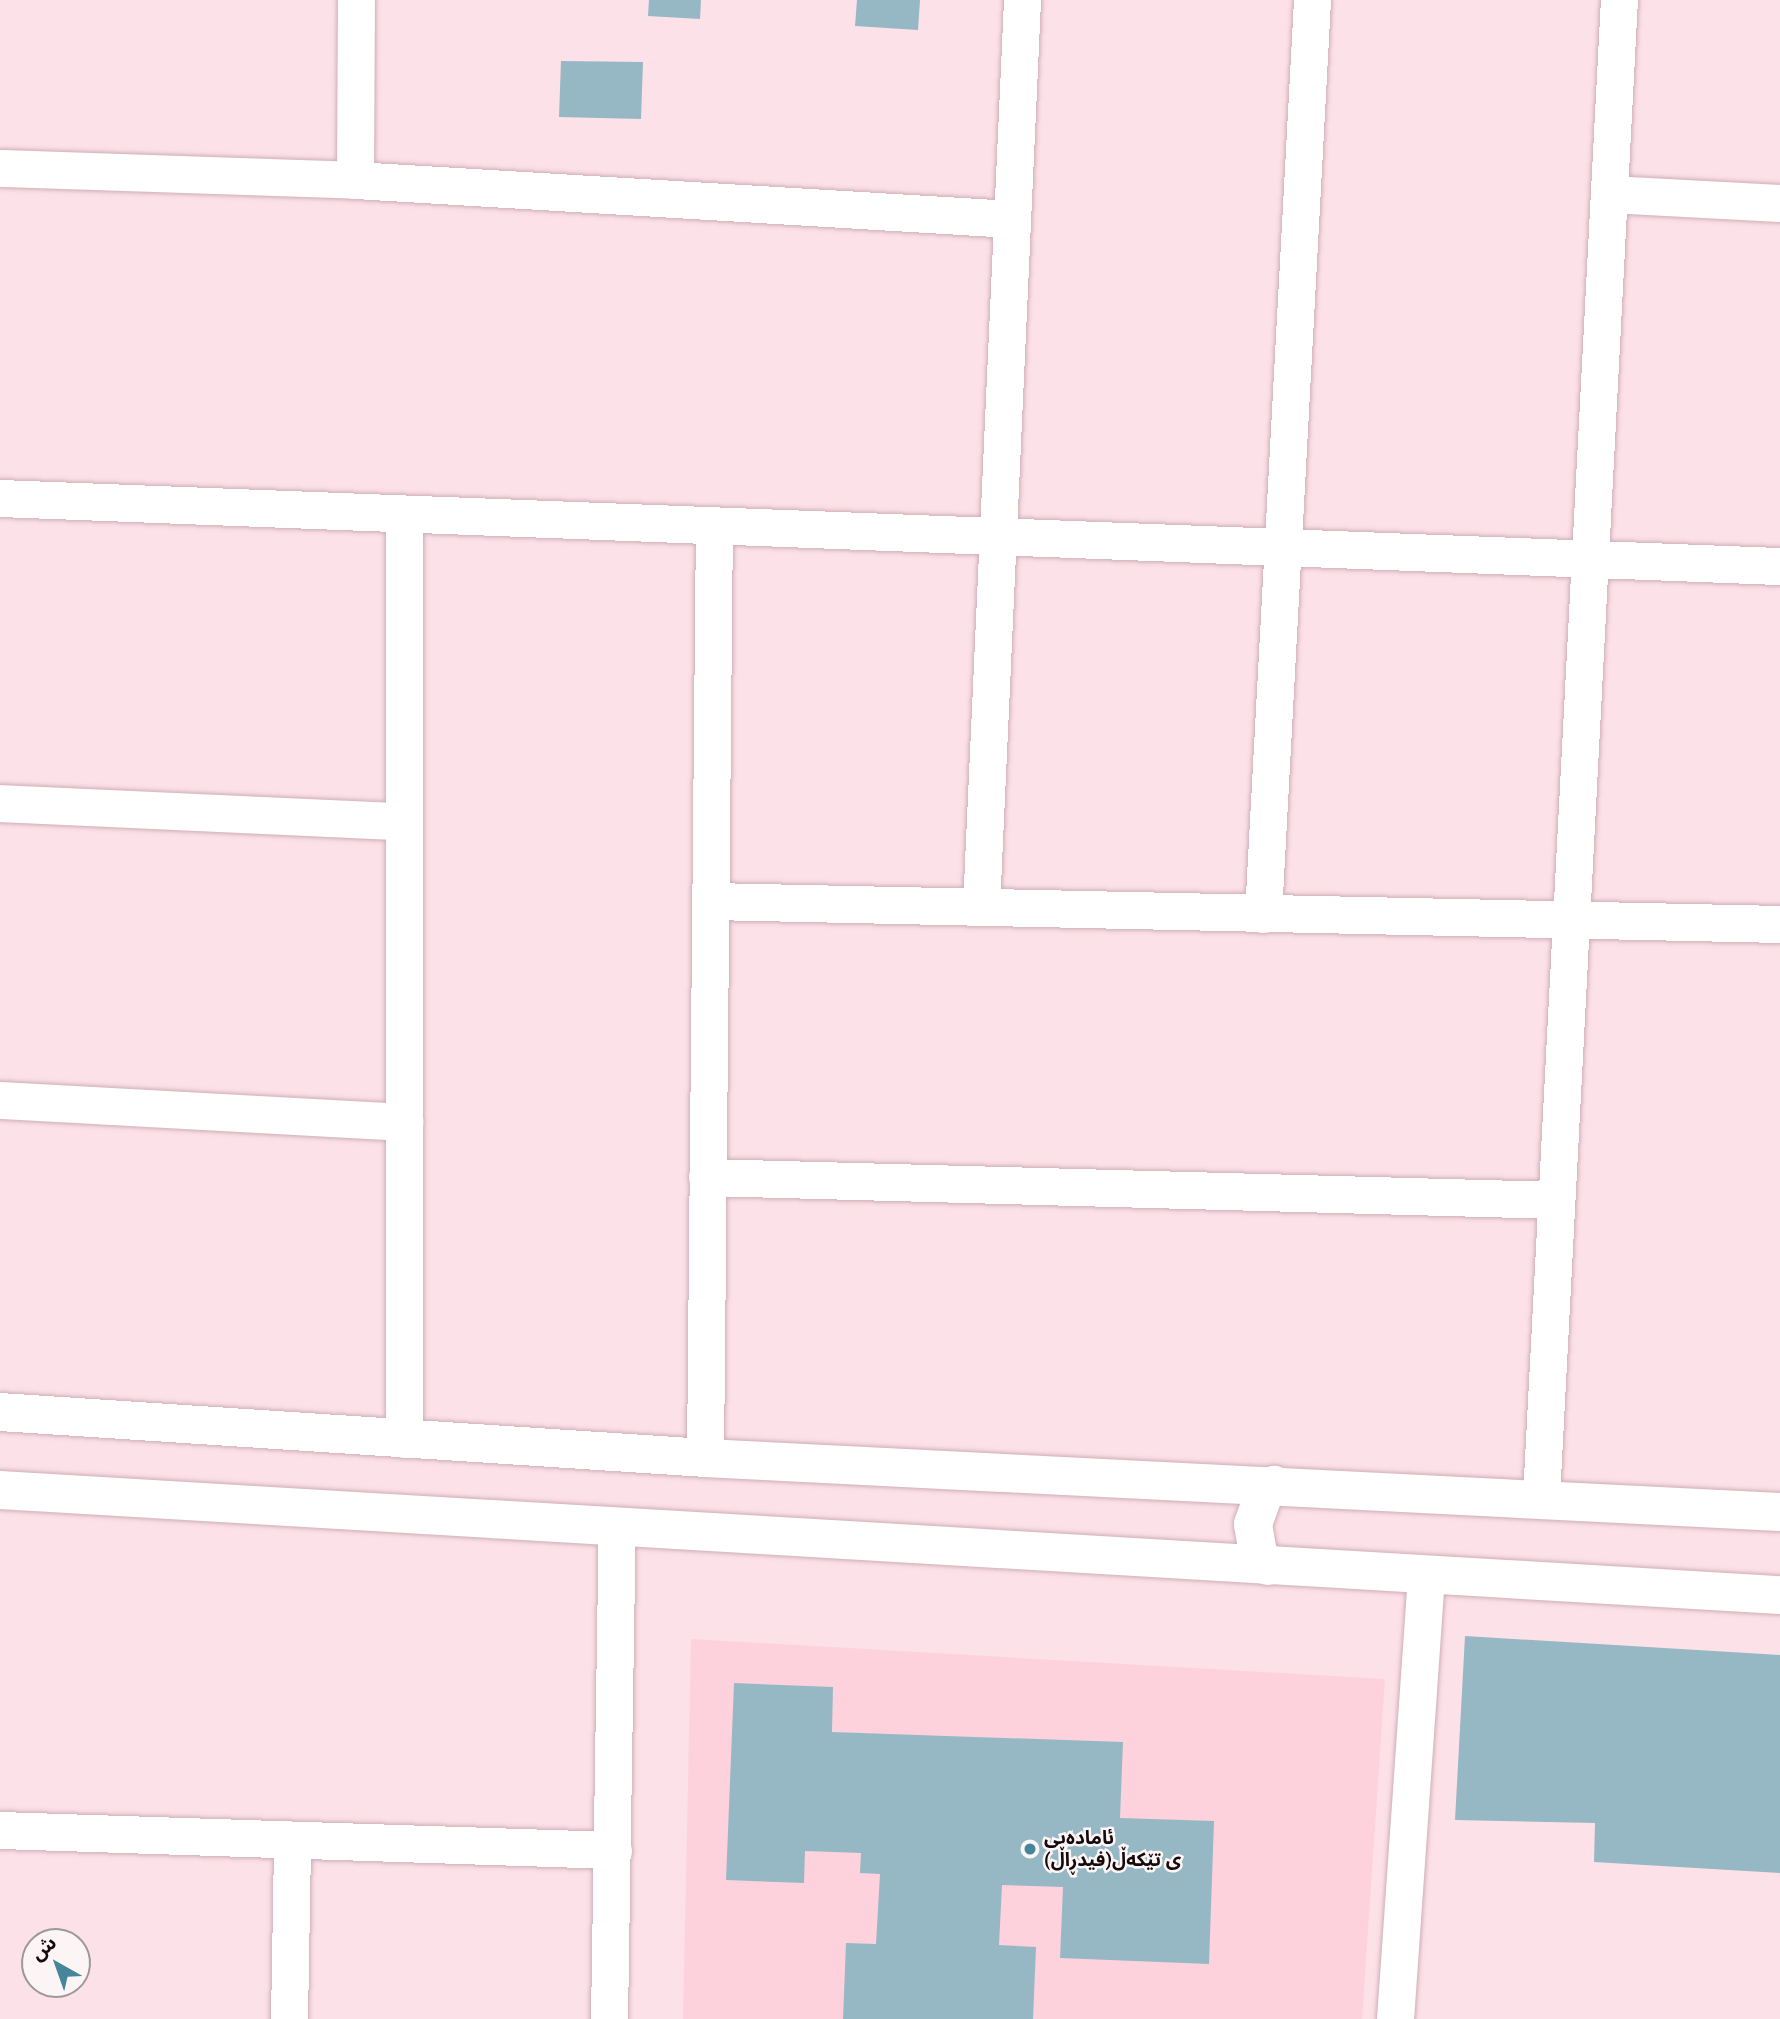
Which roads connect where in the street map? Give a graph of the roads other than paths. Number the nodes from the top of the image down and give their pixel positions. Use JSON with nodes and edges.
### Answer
{"nodes":[{"id":1,"x":356,"y":0,"type":"edge"},
{"id":2,"x":1022,"y":0,"type":"edge"},
{"id":3,"x":1312,"y":0,"type":"edge"},
{"id":4,"x":1619,"y":0,"type":"edge"},
{"id":5,"x":0,"y":168,"type":"edge"},
{"id":6,"x":355,"y":180,"type":"junction"},
{"id":7,"x":1609,"y":194,"type":"junction"},
{"id":8,"x":1780,"y":203,"type":"edge"},
{"id":9,"x":1012,"y":219,"type":"junction"},
{"id":10,"x":0,"y":498,"type":"edge"},
{"id":11,"x":404,"y":514,"type":"junction"},
{"id":12,"x":714,"y":526,"type":"junction"},
{"id":13,"x":999,"y":537,"type":"junction"},
{"id":14,"x":1281,"y":548,"type":"junction"},
{"id":15,"x":1590,"y":559,"type":"junction"},
{"id":16,"x":1780,"y":566,"type":"edge"},
{"id":17,"x":0,"y":803,"type":"edge"},
{"id":18,"x":404,"y":821,"type":"junction"},
{"id":19,"x":710,"y":901,"type":"junction"},
{"id":20,"x":981,"y":907,"type":"junction"},
{"id":21,"x":1263,"y":914,"type":"junction"},
{"id":22,"x":1571,"y":921,"type":"junction"},
{"id":23,"x":1780,"y":924,"type":"edge"},
{"id":24,"x":0,"y":1100,"type":"edge"},
{"id":25,"x":404,"y":1122,"type":"junction"},
{"id":26,"x":707,"y":1177,"type":"junction"},
{"id":27,"x":1556,"y":1200,"type":"junction"},
{"id":28,"x":0,"y":1412,"type":"edge"},
{"id":29,"x":404,"y":1439,"type":"junction"},
{"id":30,"x":705,"y":1458,"type":"junction"},
{"id":31,"x":1274,"y":1485,"type":"junction"},
{"id":32,"x":0,"y":1490,"type":"edge"},
{"id":33,"x":1541,"y":1497,"type":"junction"},
{"id":34,"x":1780,"y":1512,"type":"edge"},
{"id":35,"x":617,"y":1528,"type":"junction"},
{"id":36,"x":1268,"y":1566,"type":"junction"},
{"id":37,"x":1426,"y":1575,"type":"junction"},
{"id":38,"x":1780,"y":1595,"type":"edge"},
{"id":39,"x":0,"y":1830,"type":"edge"},
{"id":40,"x":292,"y":1840,"type":"junction"},
{"id":41,"x":613,"y":1850,"type":"junction"},
{"id":42,"x":289,"y":2019,"type":"edge"},
{"id":43,"x":609,"y":2019,"type":"edge"},
{"id":44,"x":1395,"y":2019,"type":"edge"}],
"edges":[{"from":1,"to":6,"type":"street"},
{"from":2,"to":9,"type":"street"},
{"from":3,"to":14,"type":"street"},
{"from":4,"to":7,"type":"street"},
{"from":5,"to":6,"type":"street"},
{"from":6,"to":9,"type":"street"},
{"from":7,"to":8,"type":"street"},
{"from":7,"to":15,"type":"street"},
{"from":9,"to":13,"type":"street"},
{"from":10,"to":11,"type":"street"},
{"from":11,"to":12,"type":"street"},
{"from":11,"to":18,"type":"street"},
{"from":12,"to":13,"type":"street"},
{"from":12,"to":19,"type":"street"},
{"from":13,"to":14,"type":"street"},
{"from":13,"to":20,"type":"street"},
{"from":14,"to":15,"type":"street"},
{"from":14,"to":21,"type":"street"},
{"from":15,"to":16,"type":"street"},
{"from":15,"to":22,"type":"street"},
{"from":17,"to":18,"type":"street"},
{"from":18,"to":25,"type":"street"},
{"from":19,"to":20,"type":"street"},
{"from":19,"to":26,"type":"street"},
{"from":20,"to":21,"type":"street"},
{"from":21,"to":22,"type":"street"},
{"from":22,"to":23,"type":"street"},
{"from":22,"to":27,"type":"street"},
{"from":24,"to":25,"type":"street"},
{"from":25,"to":29,"type":"street"},
{"from":26,"to":27,"type":"street"},
{"from":26,"to":30,"type":"street"},
{"from":27,"to":33,"type":"street"},
{"from":28,"to":29,"type":"main road"},
{"from":29,"to":30,"type":"main road"},
{"from":30,"to":31,"type":"main road"},
{"from":31,"to":33,"type":"main road"},
{"from":31,"to":36,"type":"main road"},
{"from":32,"to":35,"type":"main road"},
{"from":33,"to":34,"type":"main road"},
{"from":35,"to":36,"type":"main road"},
{"from":35,"to":41,"type":"street"},
{"from":36,"to":37,"type":"main road"},
{"from":37,"to":38,"type":"main road"},
{"from":37,"to":44,"type":"street"},
{"from":39,"to":40,"type":"street"},
{"from":40,"to":41,"type":"street"},
{"from":40,"to":42,"type":"street"},
{"from":41,"to":43,"type":"street"}]}
